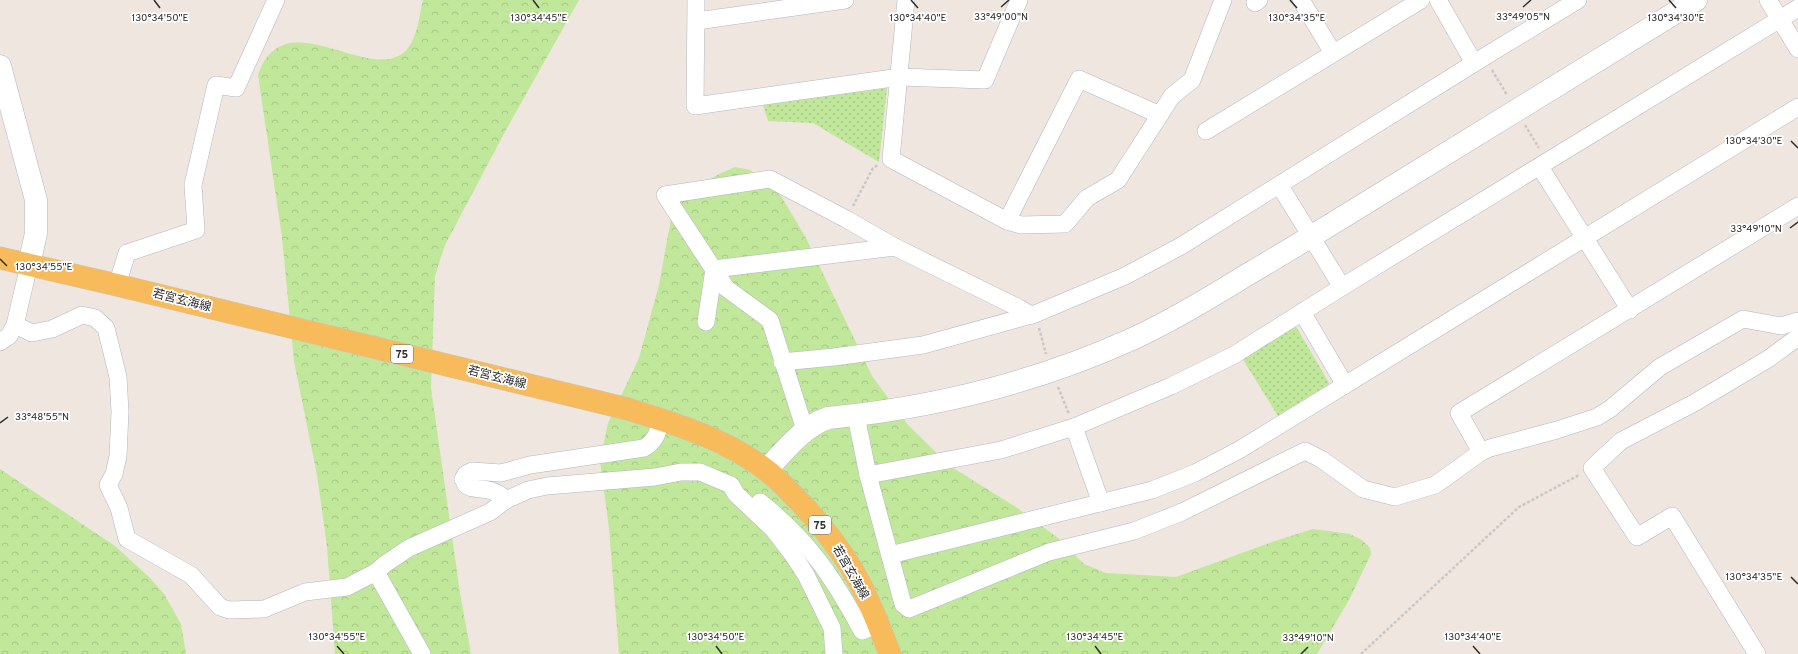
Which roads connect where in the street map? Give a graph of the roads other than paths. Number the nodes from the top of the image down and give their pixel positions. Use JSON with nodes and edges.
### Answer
{"nodes":[{"id":1,"x":276,"y":0,"type":"edge"},
{"id":2,"x":696,"y":0,"type":"edge"},
{"id":3,"x":845,"y":0,"type":"edge"},
{"id":4,"x":906,"y":0,"type":"edge"},
{"id":5,"x":1019,"y":0,"type":"edge"},
{"id":6,"x":1224,"y":0,"type":"edge"},
{"id":7,"x":1301,"y":0,"type":"edge"},
{"id":8,"x":1421,"y":0,"type":"edge"},
{"id":9,"x":1438,"y":0,"type":"edge"},
{"id":10,"x":1578,"y":0,"type":"edge"},
{"id":11,"x":1696,"y":0,"type":"edge"},
{"id":12,"x":1768,"y":0,"type":"edge"},
{"id":13,"x":1798,"y":8,"type":"edge"},
{"id":14,"x":1780,"y":19,"type":"junction"},
{"id":15,"x":697,"y":21,"type":"junction"},
{"id":16,"x":1798,"y":49,"type":"edge"},
{"id":17,"x":1334,"y":53,"type":"junction"},
{"id":18,"x":1474,"y":63,"type":"junction"},
{"id":19,"x":0,"y":66,"type":"edge"},
{"id":20,"x":900,"y":77,"type":"junction"},
{"id":21,"x":1798,"y":107,"type":"edge"},
{"id":22,"x":1160,"y":115,"type":"junction"},
{"id":23,"x":1206,"y":131,"type":"dead end"},
{"id":24,"x":1540,"y":167,"type":"junction"},
{"id":25,"x":1280,"y":186,"type":"junction"},
{"id":26,"x":1798,"y":206,"type":"edge"},
{"id":27,"x":1007,"y":221,"type":"junction"},
{"id":28,"x":1311,"y":236,"type":"junction"},
{"id":29,"x":1584,"y":237,"type":"junction"},
{"id":30,"x":895,"y":247,"type":"junction"},
{"id":31,"x":0,"y":258,"type":"edge"},
{"id":32,"x":28,"y":266,"type":"junction"},
{"id":33,"x":714,"y":269,"type":"junction"},
{"id":34,"x":117,"y":285,"type":"junction"},
{"id":35,"x":1342,"y":287,"type":"junction"},
{"id":36,"x":1630,"y":310,"type":"junction"},
{"id":37,"x":1302,"y":312,"type":"junction"},
{"id":38,"x":1033,"y":315,"type":"junction"},
{"id":39,"x":1798,"y":321,"type":"edge"},
{"id":40,"x":706,"y":322,"type":"dead end"},
{"id":41,"x":15,"y":325,"type":"junction"},
{"id":42,"x":1798,"y":337,"type":"edge"},
{"id":43,"x":0,"y":342,"type":"edge"},
{"id":44,"x":782,"y":362,"type":"junction"},
{"id":45,"x":1345,"y":385,"type":"junction"},
{"id":46,"x":856,"y":416,"type":"junction"},
{"id":47,"x":661,"y":419,"type":"junction"},
{"id":48,"x":1074,"y":427,"type":"junction"},
{"id":49,"x":805,"y":430,"type":"junction"},
{"id":50,"x":1481,"y":452,"type":"junction"},
{"id":51,"x":766,"y":470,"type":"junction"},
{"id":52,"x":868,"y":475,"type":"junction"},
{"id":53,"x":731,"y":485,"type":"junction"},
{"id":54,"x":506,"y":500,"type":"junction"},
{"id":55,"x":1101,"y":503,"type":"junction"},
{"id":56,"x":890,"y":555,"type":"junction"},
{"id":57,"x":376,"y":572,"type":"junction"},
{"id":58,"x":878,"y":625,"type":"junction"},
{"id":59,"x":422,"y":654,"type":"edge"},
{"id":60,"x":834,"y":654,"type":"edge"},
{"id":61,"x":890,"y":654,"type":"edge"},
{"id":62,"x":1757,"y":654,"type":"edge"}],
"edges":[{"from":1,"to":34,"type":"street"},
{"from":2,"to":15,"type":"street"},
{"from":3,"to":15,"type":"street"},
{"from":4,"to":20,"type":"street"},
{"from":5,"to":20,"type":"street"},
{"from":6,"to":22,"type":"street"},
{"from":7,"to":17,"type":"street"},
{"from":8,"to":17,"type":"street"},
{"from":9,"to":18,"type":"street"},
{"from":10,"to":18,"type":"street"},
{"from":11,"to":28,"type":"street"},
{"from":12,"to":14,"type":"street"},
{"from":13,"to":14,"type":"street"},
{"from":14,"to":16,"type":"street"},
{"from":14,"to":24,"type":"street"},
{"from":15,"to":20,"type":"street"},
{"from":17,"to":23,"type":"street"},
{"from":18,"to":25,"type":"street"},
{"from":19,"to":32,"type":"street"},
{"from":20,"to":27,"type":"street"},
{"from":21,"to":29,"type":"street"},
{"from":22,"to":27,"type":"street"},
{"from":22,"to":27,"type":"street"},
{"from":24,"to":29,"type":"street"},
{"from":24,"to":35,"type":"street"},
{"from":25,"to":28,"type":"street"},
{"from":25,"to":38,"type":"street"},
{"from":26,"to":36,"type":"street"},
{"from":28,"to":35,"type":"street"},
{"from":28,"to":46,"type":"street"},
{"from":29,"to":36,"type":"street"},
{"from":29,"to":45,"type":"street"},
{"from":30,"to":33,"type":"street"},
{"from":30,"to":33,"type":"street"},
{"from":30,"to":38,"type":"street"},
{"from":31,"to":32,"type":"main road","name":"若宮玄海線","number":"75"},
{"from":32,"to":34,"type":"main road","name":"若宮玄海線","number":"75"},
{"from":32,"to":41,"type":"street"},
{"from":33,"to":40,"type":"street"},
{"from":33,"to":44,"type":"street"},
{"from":34,"to":47,"type":"main road","name":"若宮玄海線","number":"75"},
{"from":35,"to":37,"type":"street"},
{"from":36,"to":50,"type":"street"},
{"from":37,"to":45,"type":"street"},
{"from":37,"to":48,"type":"street"},
{"from":38,"to":44,"type":"street"},
{"from":39,"to":50,"type":"street"},
{"from":41,"to":43,"type":"street"},
{"from":41,"to":57,"type":"street"},
{"from":42,"to":62,"type":"street"},
{"from":44,"to":49,"type":"street"},
{"from":45,"to":55,"type":"street"},
{"from":46,"to":49,"type":"street"},
{"from":46,"to":52,"type":"street"},
{"from":47,"to":51,"type":"main road","name":"若宮玄海線","number":"75"},
{"from":47,"to":54,"type":"street"},
{"from":48,"to":52,"type":"street"},
{"from":48,"to":55,"type":"street"},
{"from":49,"to":51,"type":"street"},
{"from":50,"to":56,"type":"street"},
{"from":51,"to":58,"type":"main road","name":"若宮玄海線","number":"75"},
{"from":52,"to":56,"type":"street"},
{"from":53,"to":54,"type":"street"},
{"from":53,"to":58,"type":"street"},
{"from":53,"to":60,"type":"street"},
{"from":54,"to":57,"type":"street"},
{"from":55,"to":56,"type":"street"},
{"from":57,"to":59,"type":"street"},
{"from":58,"to":61,"type":"main road","name":"若宮玄海線","number":"75"}]}
